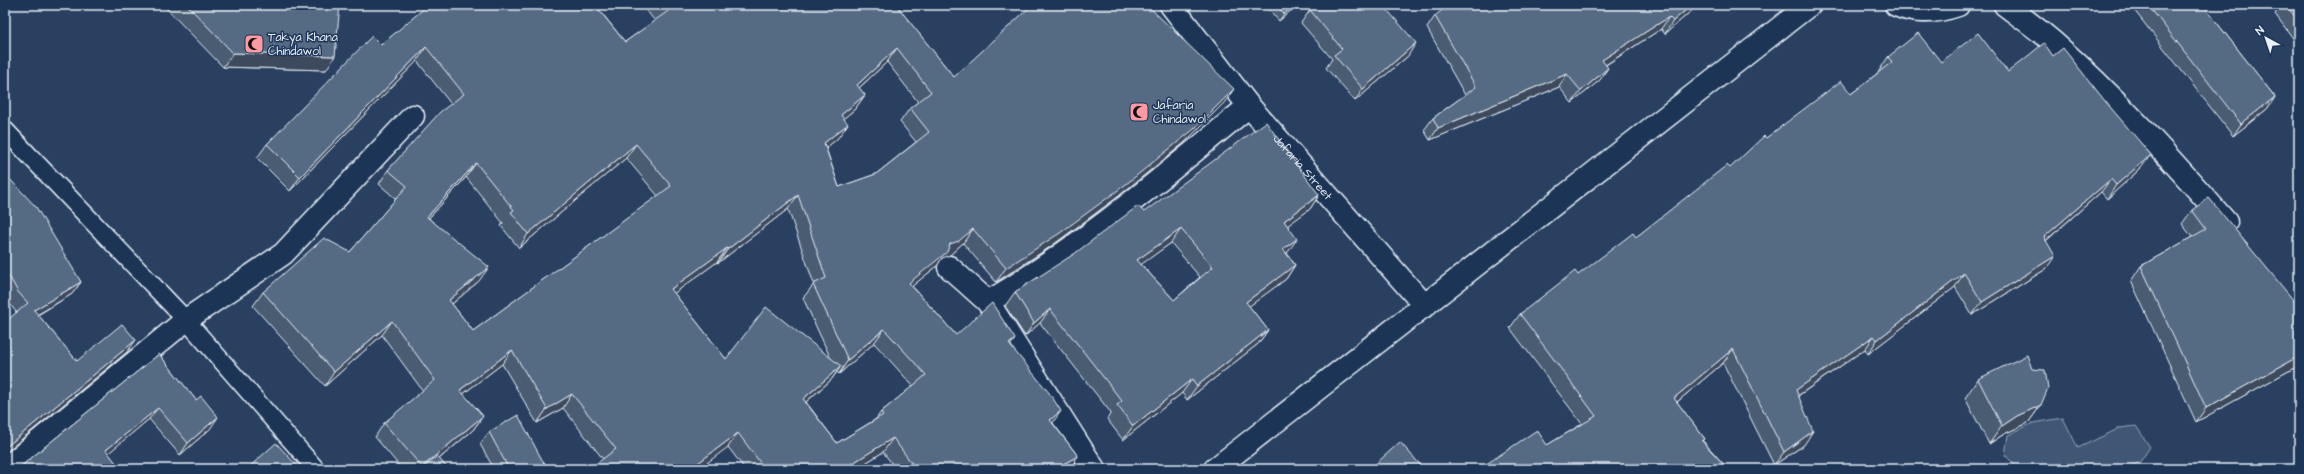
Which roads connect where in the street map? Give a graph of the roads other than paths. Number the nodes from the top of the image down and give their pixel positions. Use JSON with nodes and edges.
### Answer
{"nodes":[{"id":1,"x":1172,"y":5,"type":"edge"},
{"id":2,"x":1809,"y":5,"type":"edge"},
{"id":3,"x":1896,"y":5,"type":"edge"},
{"id":4,"x":1958,"y":5,"type":"edge"},
{"id":5,"x":2005,"y":5,"type":"edge"},
{"id":6,"x":1249,"y":106,"type":"junction"},
{"id":7,"x":413,"y":116,"type":"dead end"},
{"id":8,"x":5,"y":130,"type":"edge"},
{"id":9,"x":2239,"y":238,"type":"edge"},
{"id":10,"x":950,"y":267,"type":"dead end"},
{"id":11,"x":988,"y":302,"type":"junction"},
{"id":12,"x":1425,"y":306,"type":"junction"},
{"id":13,"x":186,"y":320,"type":"junction"},
{"id":14,"x":5,"y":469,"type":"edge"},
{"id":15,"x":316,"y":469,"type":"edge"},
{"id":16,"x":1094,"y":469,"type":"edge"},
{"id":17,"x":1215,"y":469,"type":"edge"}],
"edges":[{"from":1,"to":6,"type":"street","name":"Jafaria Street"},
{"from":2,"to":12,"type":"street"},
{"from":3,"to":4,"type":"street"},
{"from":5,"to":9,"type":"street"},
{"from":6,"to":11,"type":"street"},
{"from":6,"to":12,"type":"street","name":"Jafaria Street"},
{"from":7,"to":13,"type":"street"},
{"from":8,"to":13,"type":"lane"},
{"from":10,"to":11,"type":"street"},
{"from":11,"to":16,"type":"street"},
{"from":12,"to":17,"type":"street"},
{"from":13,"to":14,"type":"street"},
{"from":13,"to":15,"type":"lane"}]}
